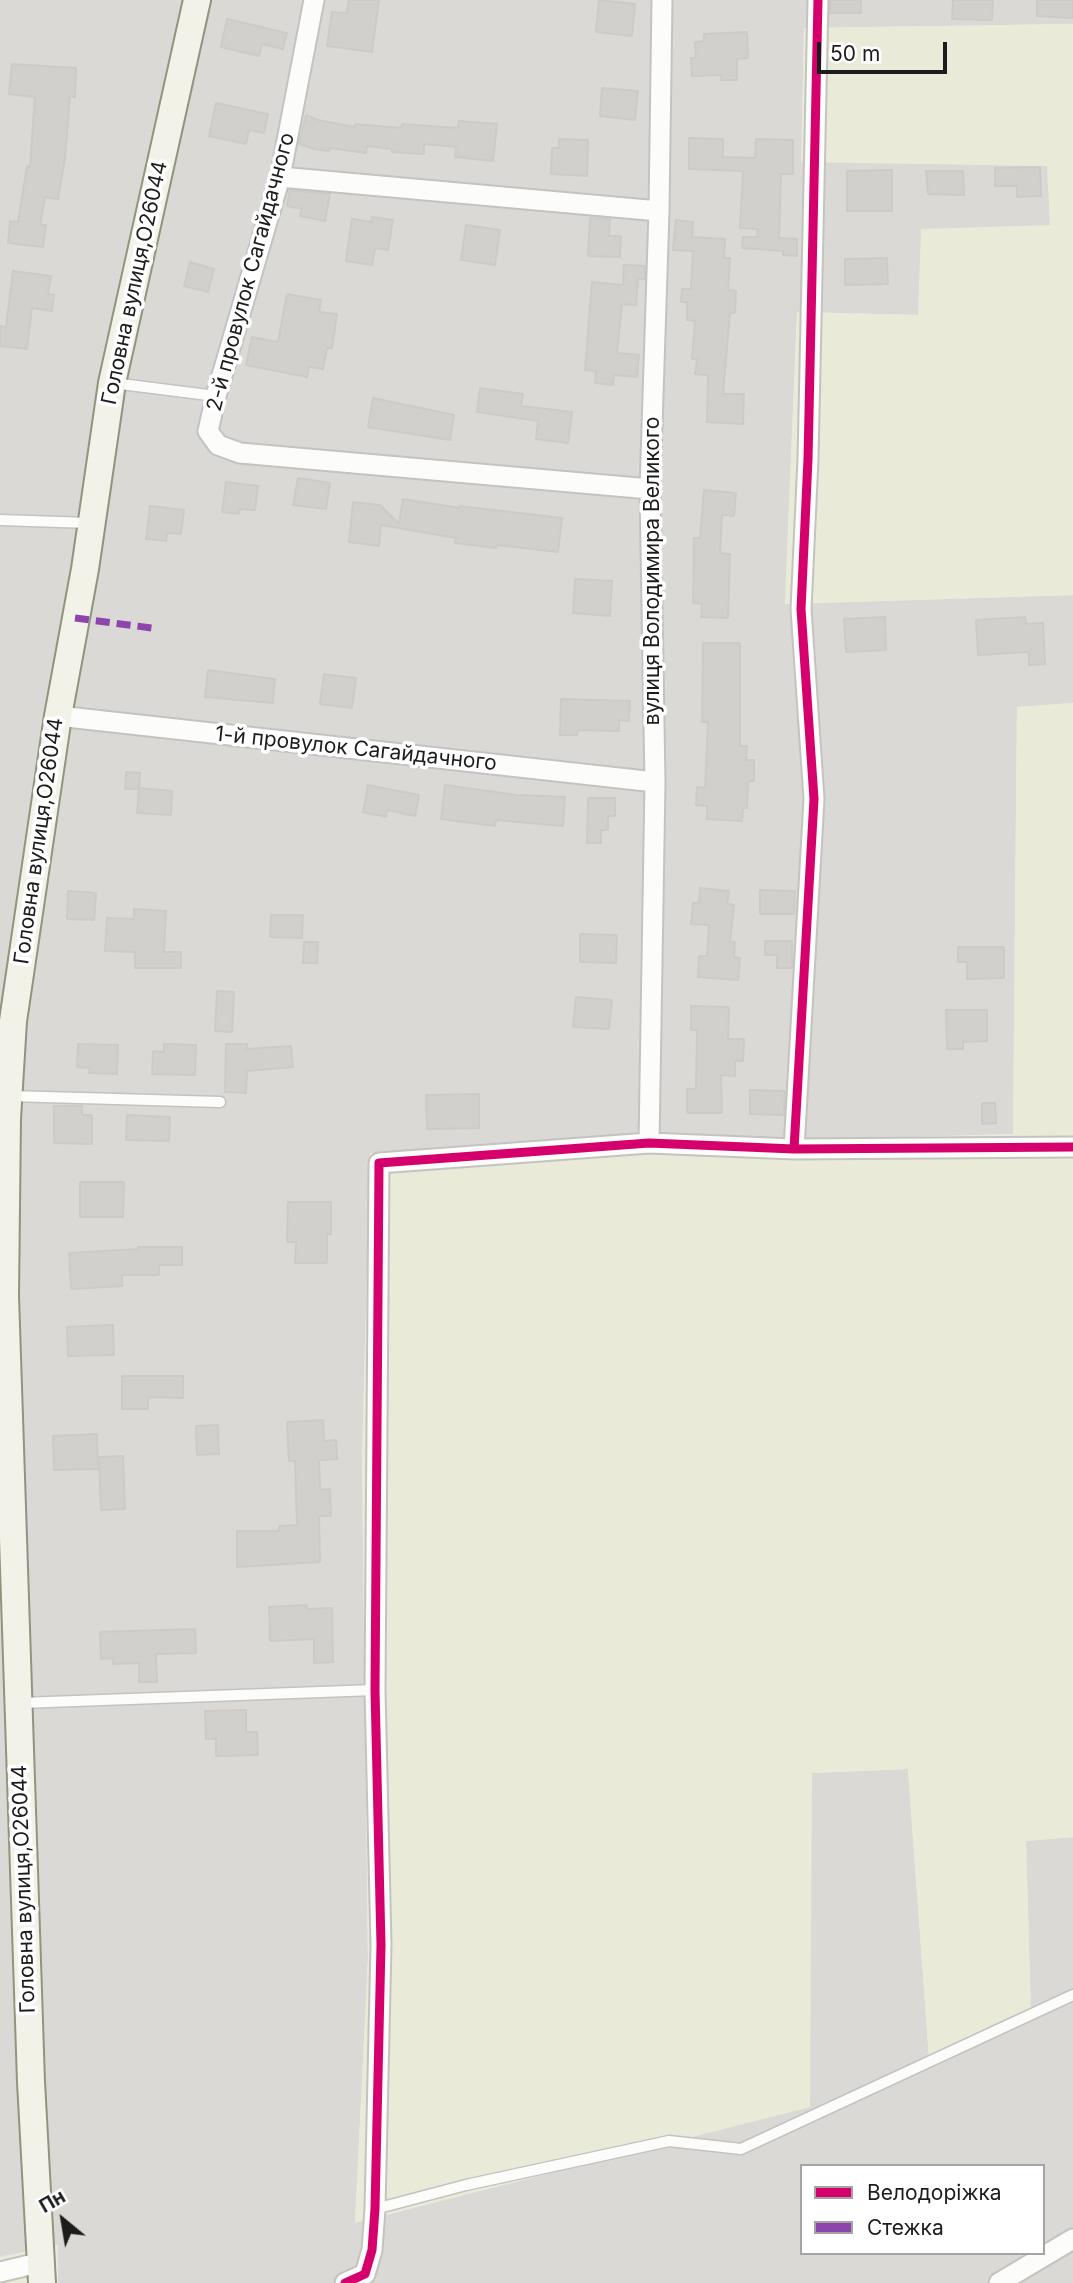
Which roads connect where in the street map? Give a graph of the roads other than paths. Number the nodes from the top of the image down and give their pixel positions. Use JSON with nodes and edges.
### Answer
{"nodes":[{"id":1,"x":197,"y":0,"type":"edge"},
{"id":2,"x":314,"y":0,"type":"edge"},
{"id":3,"x":662,"y":0,"type":"edge"},
{"id":4,"x":818,"y":0,"type":"edge"},
{"id":5,"x":280,"y":177,"type":"junction"},
{"id":6,"x":659,"y":211,"type":"junction"},
{"id":7,"x":112,"y":383,"type":"junction"},
{"id":8,"x":216,"y":396,"type":"junction"},
{"id":9,"x":649,"y":489,"type":"junction"},
{"id":10,"x":0,"y":520,"type":"edge"},
{"id":11,"x":90,"y":523,"type":"junction"},
{"id":12,"x":58,"y":716,"type":"junction"},
{"id":13,"x":655,"y":782,"type":"junction"},
{"id":14,"x":7,"y":1021,"type":"edge"},
{"id":15,"x":9,"y":1096,"type":"junction"},
{"id":16,"x":220,"y":1102,"type":"dead end"},
{"id":17,"x":649,"y":1143,"type":"junction"},
{"id":18,"x":1073,"y":1147,"type":"edge"},
{"id":19,"x":794,"y":1149,"type":"junction"},
{"id":20,"x":375,"y":1690,"type":"junction"},
{"id":21,"x":17,"y":1703,"type":"junction"},
{"id":22,"x":1073,"y":1995,"type":"edge"},
{"id":23,"x":375,"y":2209,"type":"junction"},
{"id":24,"x":1073,"y":2239,"type":"edge"},
{"id":25,"x":0,"y":2272,"type":"edge"},
{"id":26,"x":42,"y":2273,"type":"edge"},
{"id":27,"x":345,"y":2283,"type":"edge"},
{"id":28,"x":999,"y":2283,"type":"edge"}],
"edges":[{"from":1,"to":7,"type":"main road","name":"Головна вулиця,О26044"},
{"from":2,"to":5,"type":"street","name":"2-й провулок Сагайдачного"},
{"from":3,"to":6,"type":"street","name":"вулиця Володимира Великого"},
{"from":4,"to":19,"type":"street"},
{"from":5,"to":6,"type":"street"},
{"from":5,"to":8,"type":"street","name":"2-й провулок Сагайдачного"},
{"from":6,"to":9,"type":"street","name":"вулиця Володимира Великого"},
{"from":7,"to":8,"type":"lane"},
{"from":7,"to":11,"type":"main road","name":"Головна вулиця,О26044"},
{"from":8,"to":9,"type":"street","name":"2-й провулок Сагайдачного"},
{"from":9,"to":13,"type":"street","name":"вулиця Володимира Великого"},
{"from":10,"to":11,"type":"lane"},
{"from":11,"to":12,"type":"main road","name":"Головна вулиця,О26044"},
{"from":12,"to":13,"type":"street","name":"1-й провулок Сагайдачного"},
{"from":12,"to":14,"type":"main road","name":"Головна вулиця,О26044"},
{"from":13,"to":17,"type":"street","name":"вулиця Володимира Великого"},
{"from":14,"to":15,"type":"main road","name":"Головна вулиця,О26044"},
{"from":15,"to":16,"type":"lane"},
{"from":15,"to":21,"type":"main road","name":"Головна вулиця,О26044"},
{"from":17,"to":19,"type":"street"},
{"from":17,"to":20,"type":"street"},
{"from":18,"to":19,"type":"street"},
{"from":20,"to":21,"type":"lane"},
{"from":20,"to":23,"type":"street"},
{"from":21,"to":26,"type":"main road","name":"Головна вулиця,О26044"},
{"from":22,"to":23,"type":"lane"},
{"from":23,"to":27,"type":"street"},
{"from":24,"to":28,"type":"street"},
{"from":25,"to":26,"type":"street"}]}
